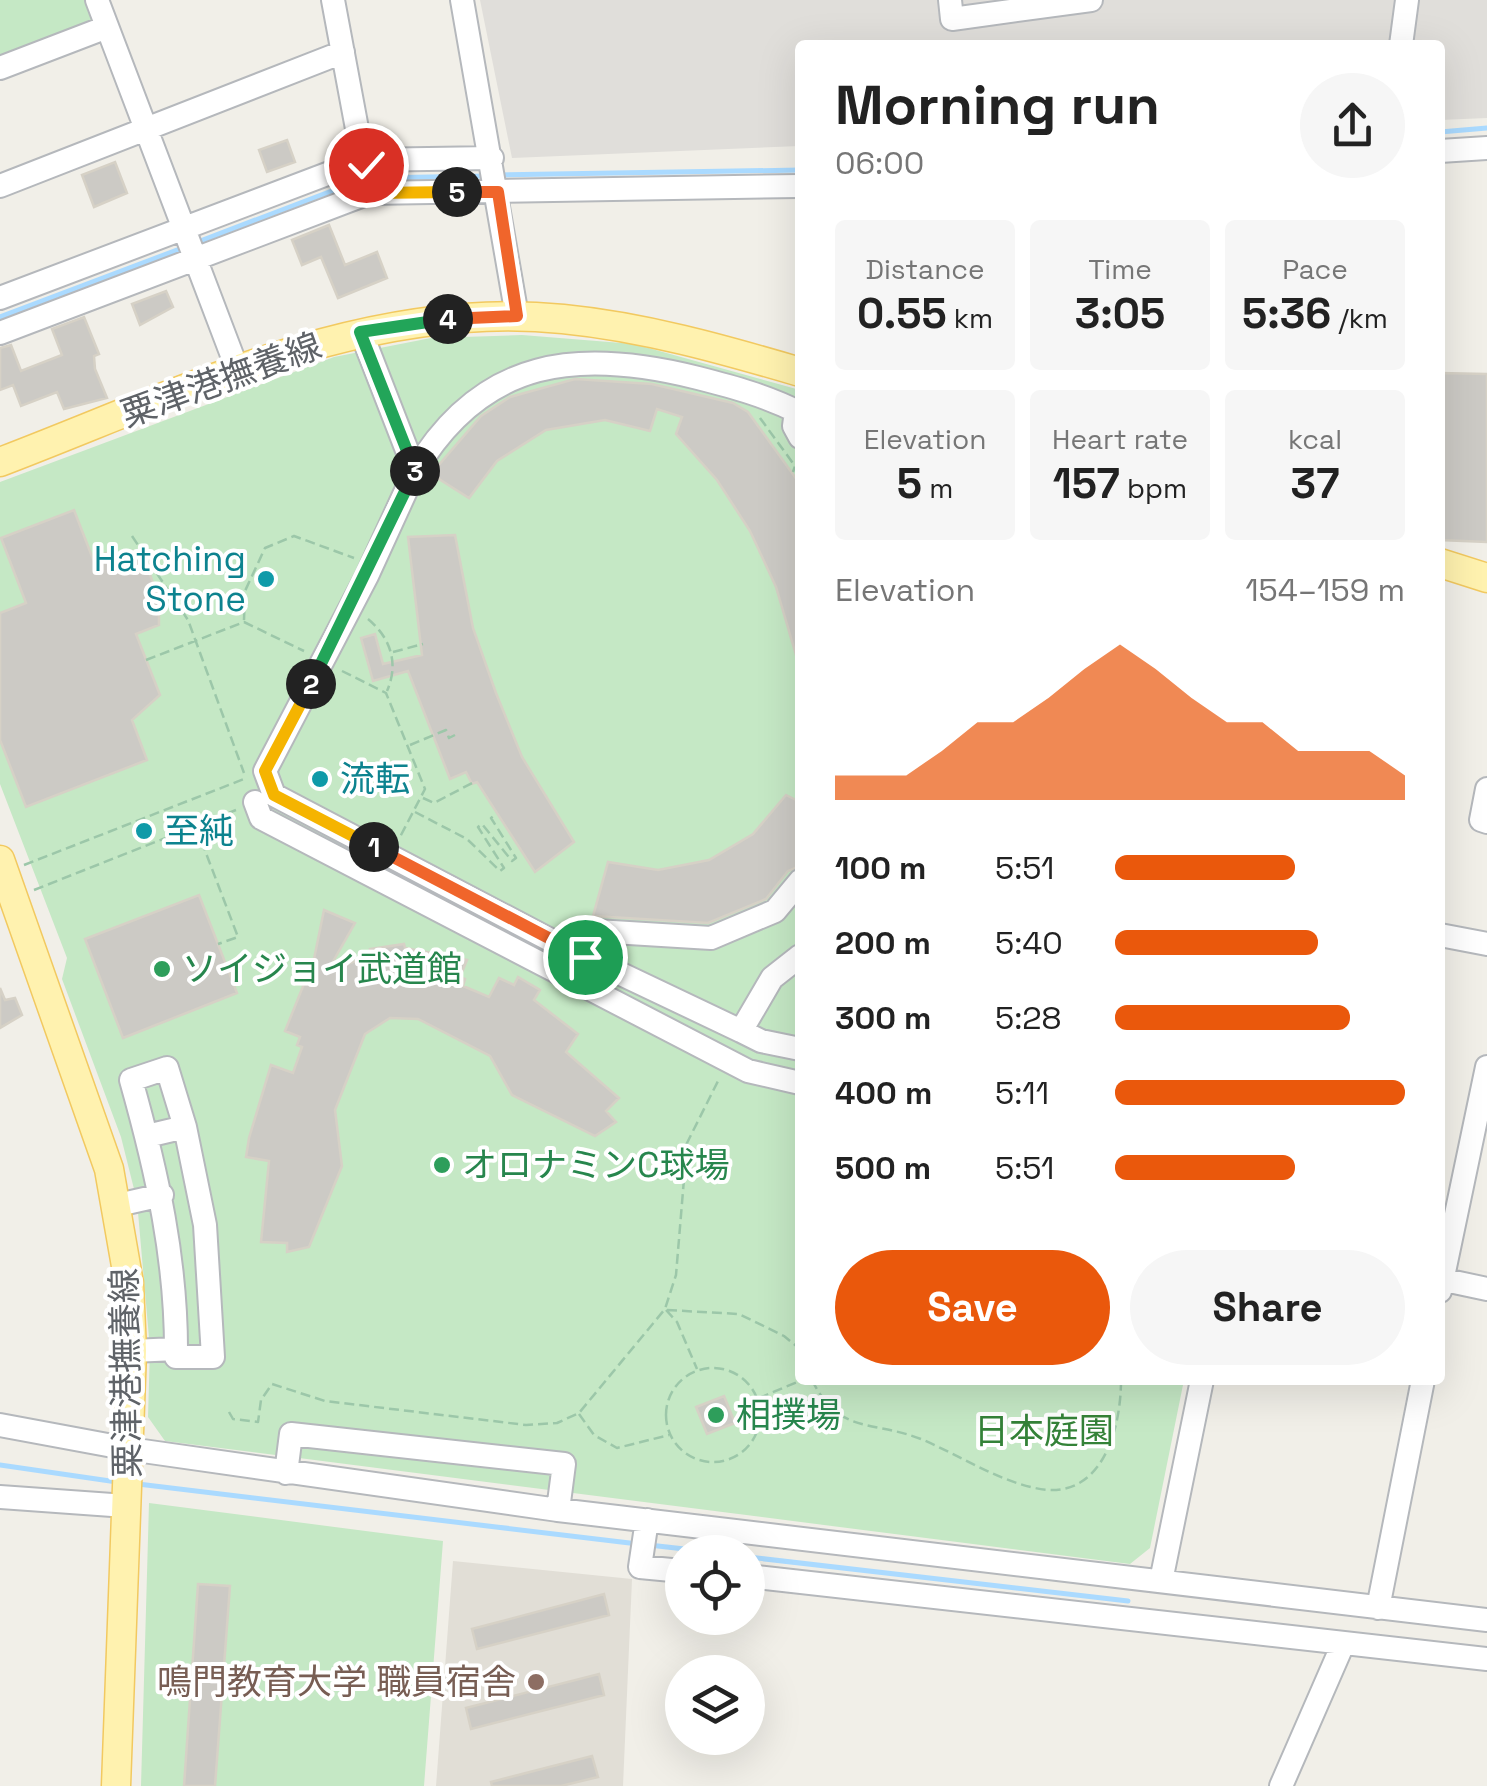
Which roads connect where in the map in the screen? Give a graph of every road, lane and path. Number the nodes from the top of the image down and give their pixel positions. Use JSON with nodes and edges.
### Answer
{"nodes":[{"id":1,"x":97,"y":0,"type":"edge"},
{"id":2,"x":333,"y":0,"type":"edge"},
{"id":3,"x":462,"y":0,"type":"edge"},
{"id":4,"x":950,"y":0,"type":"edge"},
{"id":5,"x":1091,"y":0,"type":"edge"},
{"id":6,"x":1407,"y":0,"type":"edge"},
{"id":7,"x":107,"y":27,"type":"junction"},
{"id":8,"x":1402,"y":40,"type":"edge"},
{"id":9,"x":343,"y":52,"type":"junction"},
{"id":10,"x":0,"y":68,"type":"edge"},
{"id":11,"x":146,"y":129,"type":"junction"},
{"id":12,"x":1487,"y":148,"type":"edge"},
{"id":13,"x":1445,"y":151,"type":"edge"},
{"id":14,"x":492,"y":160,"type":"junction"},
{"id":15,"x":367,"y":176,"type":"junction"},
{"id":16,"x":0,"y":186,"type":"edge"},
{"id":17,"x":795,"y":186,"type":"edge"},
{"id":18,"x":498,"y":188,"type":"junction"},
{"id":19,"x":184,"y":230,"type":"junction"},
{"id":20,"x":195,"y":258,"type":"junction"},
{"id":21,"x":0,"y":298,"type":"edge"},
{"id":22,"x":517,"y":316,"type":"junction"},
{"id":23,"x":360,"y":332,"type":"junction"},
{"id":24,"x":0,"y":333,"type":"edge"},
{"id":25,"x":238,"y":371,"type":"junction"},
{"id":26,"x":795,"y":371,"type":"edge"},
{"id":27,"x":752,"y":409,"type":"dead end"},
{"id":28,"x":795,"y":411,"type":"edge"},
{"id":29,"x":0,"y":462,"type":"edge"},
{"id":30,"x":415,"y":471,"type":"junction"},
{"id":31,"x":793,"y":472,"type":"dead end"},
{"id":32,"x":132,"y":536,"type":"dead end"},
{"id":33,"x":372,"y":565,"type":"junction"},
{"id":34,"x":1445,"y":565,"type":"edge"},
{"id":35,"x":1487,"y":578,"type":"edge"},
{"id":36,"x":244,"y":622,"type":"dead end"},
{"id":37,"x":380,"y":630,"type":"dead end"},
{"id":38,"x":423,"y":644,"type":"dead end"},
{"id":39,"x":392,"y":652,"type":"junction"},
{"id":40,"x":386,"y":693,"type":"dead end"},
{"id":41,"x":455,"y":735,"type":"dead end"},
{"id":42,"x":408,"y":746,"type":"dead end"},
{"id":43,"x":246,"y":778,"type":"junction"},
{"id":44,"x":476,"y":781,"type":"dead end"},
{"id":45,"x":1487,"y":789,"type":"edge"},
{"id":46,"x":421,"y":797,"type":"dead end"},
{"id":47,"x":256,"y":802,"type":"junction"},
{"id":48,"x":414,"y":812,"type":"dead end"},
{"id":49,"x":495,"y":814,"type":"dead end"},
{"id":50,"x":1487,"y":822,"type":"edge"},
{"id":51,"x":195,"y":826,"type":"junction"},
{"id":52,"x":6,"y":863,"type":"edge"},
{"id":53,"x":795,"y":887,"type":"edge"},
{"id":54,"x":32,"y":890,"type":"dead end"},
{"id":55,"x":1445,"y":936,"type":"edge"},
{"id":56,"x":218,"y":944,"type":"dead end"},
{"id":57,"x":1487,"y":944,"type":"edge"},
{"id":58,"x":585,"y":957,"type":"junction"},
{"id":59,"x":795,"y":960,"type":"edge"},
{"id":60,"x":741,"y":1031,"type":"junction"},
{"id":61,"x":795,"y":1047,"type":"edge"},
{"id":62,"x":728,"y":1059,"type":"junction"},
{"id":63,"x":1487,"y":1067,"type":"edge"},
{"id":64,"x":795,"y":1082,"type":"edge"},
{"id":65,"x":1482,"y":1116,"type":"edge"},
{"id":66,"x":185,"y":1126,"type":"junction"},
{"id":67,"x":147,"y":1136,"type":"junction"},
{"id":68,"x":162,"y":1195,"type":"junction"},
{"id":69,"x":118,"y":1206,"type":"junction"},
{"id":70,"x":1445,"y":1267,"type":"edge"},
{"id":71,"x":1445,"y":1283,"type":"edge"},
{"id":72,"x":1487,"y":1288,"type":"edge"},
{"id":73,"x":664,"y":1309,"type":"junction"},
{"id":74,"x":795,"y":1345,"type":"edge"},
{"id":75,"x":176,"y":1349,"type":"junction"},
{"id":76,"x":132,"y":1350,"type":"junction"},
{"id":77,"x":697,"y":1370,"type":"junction"},
{"id":78,"x":795,"y":1383,"type":"edge"},
{"id":79,"x":814,"y":1385,"type":"edge"},
{"id":80,"x":1121,"y":1385,"type":"edge"},
{"id":81,"x":1201,"y":1385,"type":"edge"},
{"id":82,"x":1421,"y":1385,"type":"edge"},
{"id":83,"x":758,"y":1398,"type":"junction"},
{"id":84,"x":229,"y":1412,"type":"dead end"},
{"id":85,"x":579,"y":1413,"type":"junction"},
{"id":86,"x":0,"y":1426,"type":"edge"},
{"id":87,"x":670,"y":1434,"type":"junction"},
{"id":88,"x":129,"y":1459,"type":"junction"},
{"id":89,"x":286,"y":1473,"type":"junction"},
{"id":90,"x":0,"y":1496,"type":"edge"},
{"id":91,"x":126,"y":1503,"type":"junction"},
{"id":92,"x":558,"y":1510,"type":"junction"},
{"id":93,"x":646,"y":1527,"type":"junction"},
{"id":94,"x":665,"y":1569,"type":"edge"},
{"id":95,"x":765,"y":1578,"type":"edge"},
{"id":96,"x":1161,"y":1582,"type":"junction"},
{"id":97,"x":1378,"y":1608,"type":"junction"},
{"id":98,"x":1487,"y":1620,"type":"edge"},
{"id":99,"x":1343,"y":1644,"type":"junction"},
{"id":100,"x":1487,"y":1659,"type":"edge"},
{"id":101,"x":116,"y":1786,"type":"edge"},
{"id":102,"x":1281,"y":1786,"type":"edge"}],
"edges":[{"from":1,"to":7,"type":"street"},
{"from":2,"to":9,"type":"street"},
{"from":3,"to":14,"type":"street"},
{"from":4,"to":5,"type":"street"},
{"from":6,"to":8,"type":"street"},
{"from":7,"to":10,"type":"street"},
{"from":7,"to":11,"type":"street"},
{"from":9,"to":11,"type":"street"},
{"from":9,"to":15,"type":"street"},
{"from":11,"to":16,"type":"street"},
{"from":11,"to":19,"type":"street"},
{"from":12,"to":13,"type":"street"},
{"from":14,"to":15,"type":"street"},
{"from":14,"to":18,"type":"street"},
{"from":15,"to":18,"type":"street"},
{"from":15,"to":19,"type":"street"},
{"from":15,"to":20,"type":"street"},
{"from":17,"to":18,"type":"street"},
{"from":18,"to":22,"type":"street"},
{"from":19,"to":20,"type":"street"},
{"from":19,"to":21,"type":"street"},
{"from":20,"to":24,"type":"street"},
{"from":20,"to":25,"type":"street"},
{"from":22,"to":23,"type":"main road","name":"粟津港撫養線"},
{"from":22,"to":26,"type":"main road","name":"粟津港撫養線"},
{"from":23,"to":25,"type":"main road","name":"粟津港撫養線"},
{"from":23,"to":30,"type":"street"},
{"from":25,"to":29,"type":"main road","name":"粟津港撫養線"},
{"from":27,"to":31,"type":"path"},
{"from":28,"to":30,"type":"street"},
{"from":30,"to":33,"type":"street"},
{"from":32,"to":43,"type":"path"},
{"from":33,"to":36,"type":"path"},
{"from":33,"to":58,"type":"street"},
{"from":34,"to":35,"type":"main road"},
{"from":37,"to":39,"type":"path"},
{"from":38,"to":39,"type":"path"},
{"from":39,"to":40,"type":"path"},
{"from":41,"to":42,"type":"path"},
{"from":43,"to":47,"type":"path"},
{"from":43,"to":52,"type":"path"},
{"from":44,"to":46,"type":"path"},
{"from":45,"to":50,"type":"street"},
{"from":47,"to":51,"type":"path"},
{"from":47,"to":62,"type":"street"},
{"from":48,"to":49,"type":"path"},
{"from":51,"to":54,"type":"path"},
{"from":51,"to":56,"type":"path"},
{"from":52,"to":69,"type":"main road","name":"粟津港撫養線"},
{"from":53,"to":58,"type":"street"},
{"from":55,"to":57,"type":"street"},
{"from":58,"to":60,"type":"street"},
{"from":59,"to":60,"type":"street"},
{"from":60,"to":61,"type":"street"},
{"from":62,"to":64,"type":"street"},
{"from":62,"to":73,"type":"path"},
{"from":63,"to":65,"type":"street"},
{"from":65,"to":70,"type":"street"},
{"from":66,"to":67,"type":"street"},
{"from":66,"to":67,"type":"street"},
{"from":66,"to":75,"type":"street"},
{"from":67,"to":68,"type":"street"},
{"from":68,"to":69,"type":"street"},
{"from":68,"to":75,"type":"street"},
{"from":69,"to":76,"type":"main road","name":"粟津港撫養線"},
{"from":71,"to":72,"type":"street"},
{"from":73,"to":74,"type":"path"},
{"from":73,"to":77,"type":"path"},
{"from":73,"to":85,"type":"path"},
{"from":75,"to":76,"type":"street"},
{"from":76,"to":88,"type":"main road","name":"粟津港撫養線"},
{"from":77,"to":83,"type":"path"},
{"from":77,"to":87,"type":"path"},
{"from":78,"to":83,"type":"path"},
{"from":79,"to":80,"type":"path"},
{"from":81,"to":96,"type":"street"},
{"from":82,"to":97,"type":"street"},
{"from":83,"to":87,"type":"path"},
{"from":84,"to":85,"type":"path"},
{"from":85,"to":87,"type":"path"},
{"from":86,"to":88,"type":"street"},
{"from":88,"to":89,"type":"street"},
{"from":88,"to":91,"type":"main road","name":"粟津港撫養線"},
{"from":89,"to":92,"type":"street"},
{"from":89,"to":92,"type":"street"},
{"from":90,"to":91,"type":"street"},
{"from":91,"to":101,"type":"main road","name":"粟津港撫養線"},
{"from":92,"to":93,"type":"street"},
{"from":93,"to":94,"type":"street"},
{"from":93,"to":96,"type":"street"},
{"from":95,"to":99,"type":"street"},
{"from":96,"to":97,"type":"street"},
{"from":97,"to":98,"type":"street"},
{"from":99,"to":100,"type":"street"},
{"from":99,"to":102,"type":"street"}]}
